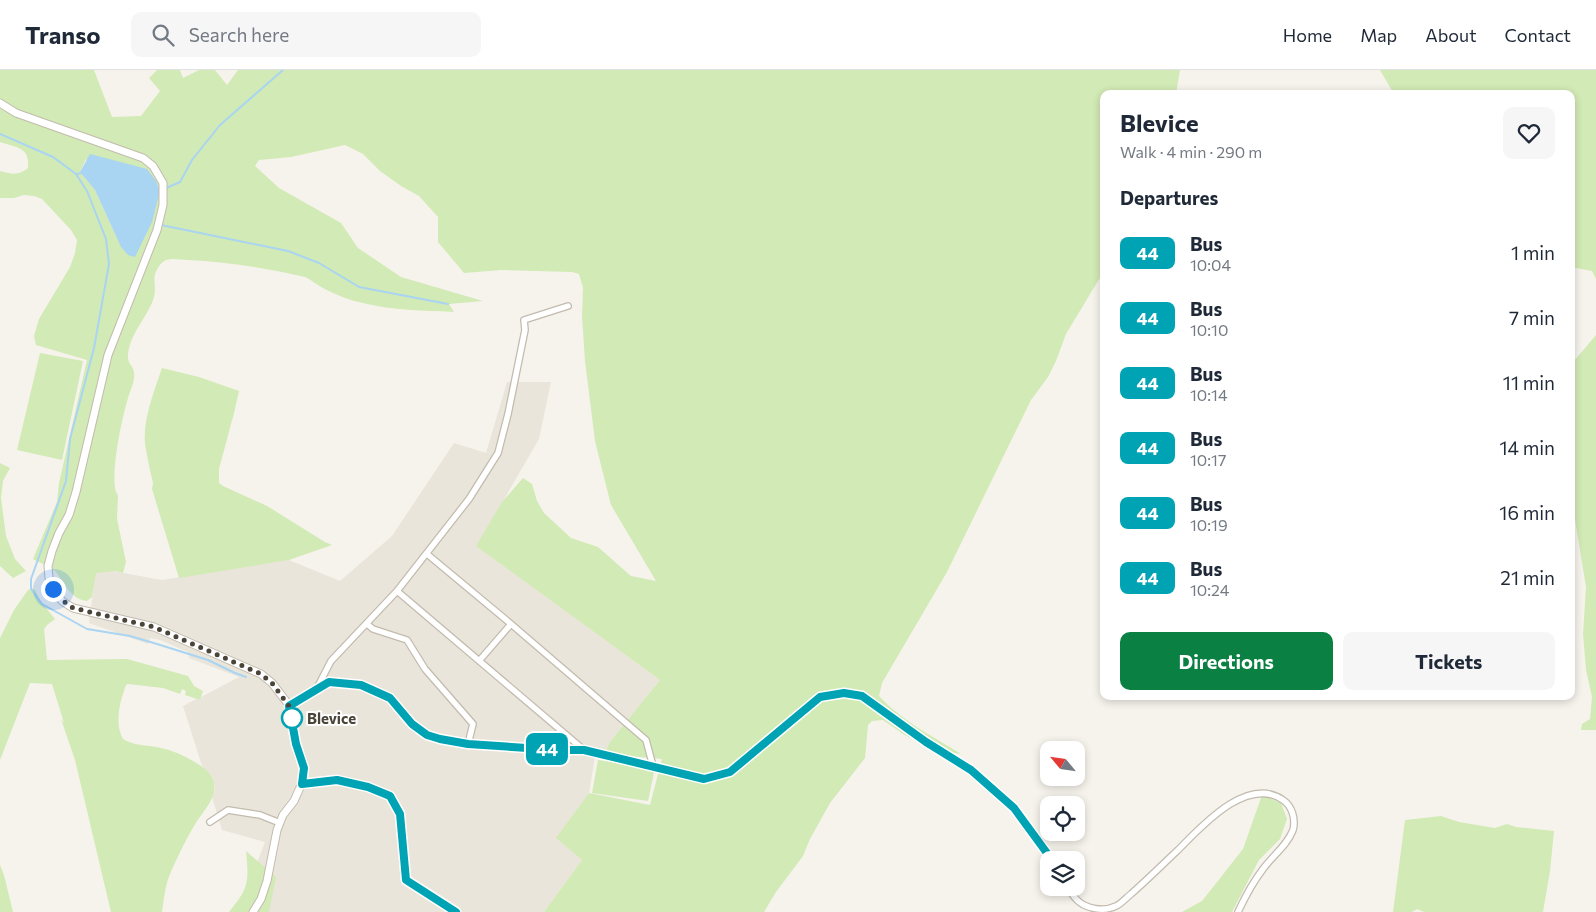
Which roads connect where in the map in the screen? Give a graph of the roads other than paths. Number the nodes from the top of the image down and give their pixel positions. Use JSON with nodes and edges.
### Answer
{"nodes":[{"id":1,"x":0,"y":104,"type":"edge"},
{"id":2,"x":568,"y":306,"type":"dead end"},
{"id":3,"x":427,"y":554,"type":"junction"},
{"id":4,"x":397,"y":591,"type":"junction"},
{"id":5,"x":367,"y":624,"type":"junction"},
{"id":6,"x":511,"y":624,"type":"junction"},
{"id":7,"x":479,"y":661,"type":"junction"},
{"id":8,"x":317,"y":688,"type":"junction"},
{"id":9,"x":289,"y":706,"type":"junction"},
{"id":10,"x":468,"y":744,"type":"junction"},
{"id":11,"x":584,"y":750,"type":"junction"},
{"id":12,"x":653,"y":766,"type":"junction"},
{"id":13,"x":302,"y":784,"type":"junction"},
{"id":14,"x":210,"y":822,"type":"dead end"},
{"id":15,"x":280,"y":822,"type":"junction"},
{"id":16,"x":1045,"y":851,"type":"edge"},
{"id":17,"x":1074,"y":896,"type":"edge"},
{"id":18,"x":252,"y":912,"type":"edge"},
{"id":19,"x":456,"y":912,"type":"edge"},
{"id":20,"x":1238,"y":912,"type":"edge"}],
"edges":[{"from":1,"to":9,"type":"street"},
{"from":2,"to":3,"type":"street"},
{"from":3,"to":4,"type":"street"},
{"from":3,"to":6,"type":"street"},
{"from":4,"to":5,"type":"street"},
{"from":4,"to":7,"type":"street"},
{"from":5,"to":8,"type":"street"},
{"from":5,"to":10,"type":"street"},
{"from":6,"to":7,"type":"street"},
{"from":6,"to":12,"type":"street"},
{"from":7,"to":11,"type":"street"},
{"from":8,"to":9,"type":"street"},
{"from":8,"to":10,"type":"street"},
{"from":9,"to":13,"type":"street"},
{"from":10,"to":11,"type":"street"},
{"from":11,"to":12,"type":"street"},
{"from":12,"to":16,"type":"street"},
{"from":13,"to":15,"type":"street"},
{"from":13,"to":19,"type":"street"},
{"from":14,"to":15,"type":"street"},
{"from":15,"to":18,"type":"street"},
{"from":17,"to":20,"type":"street"}]}
